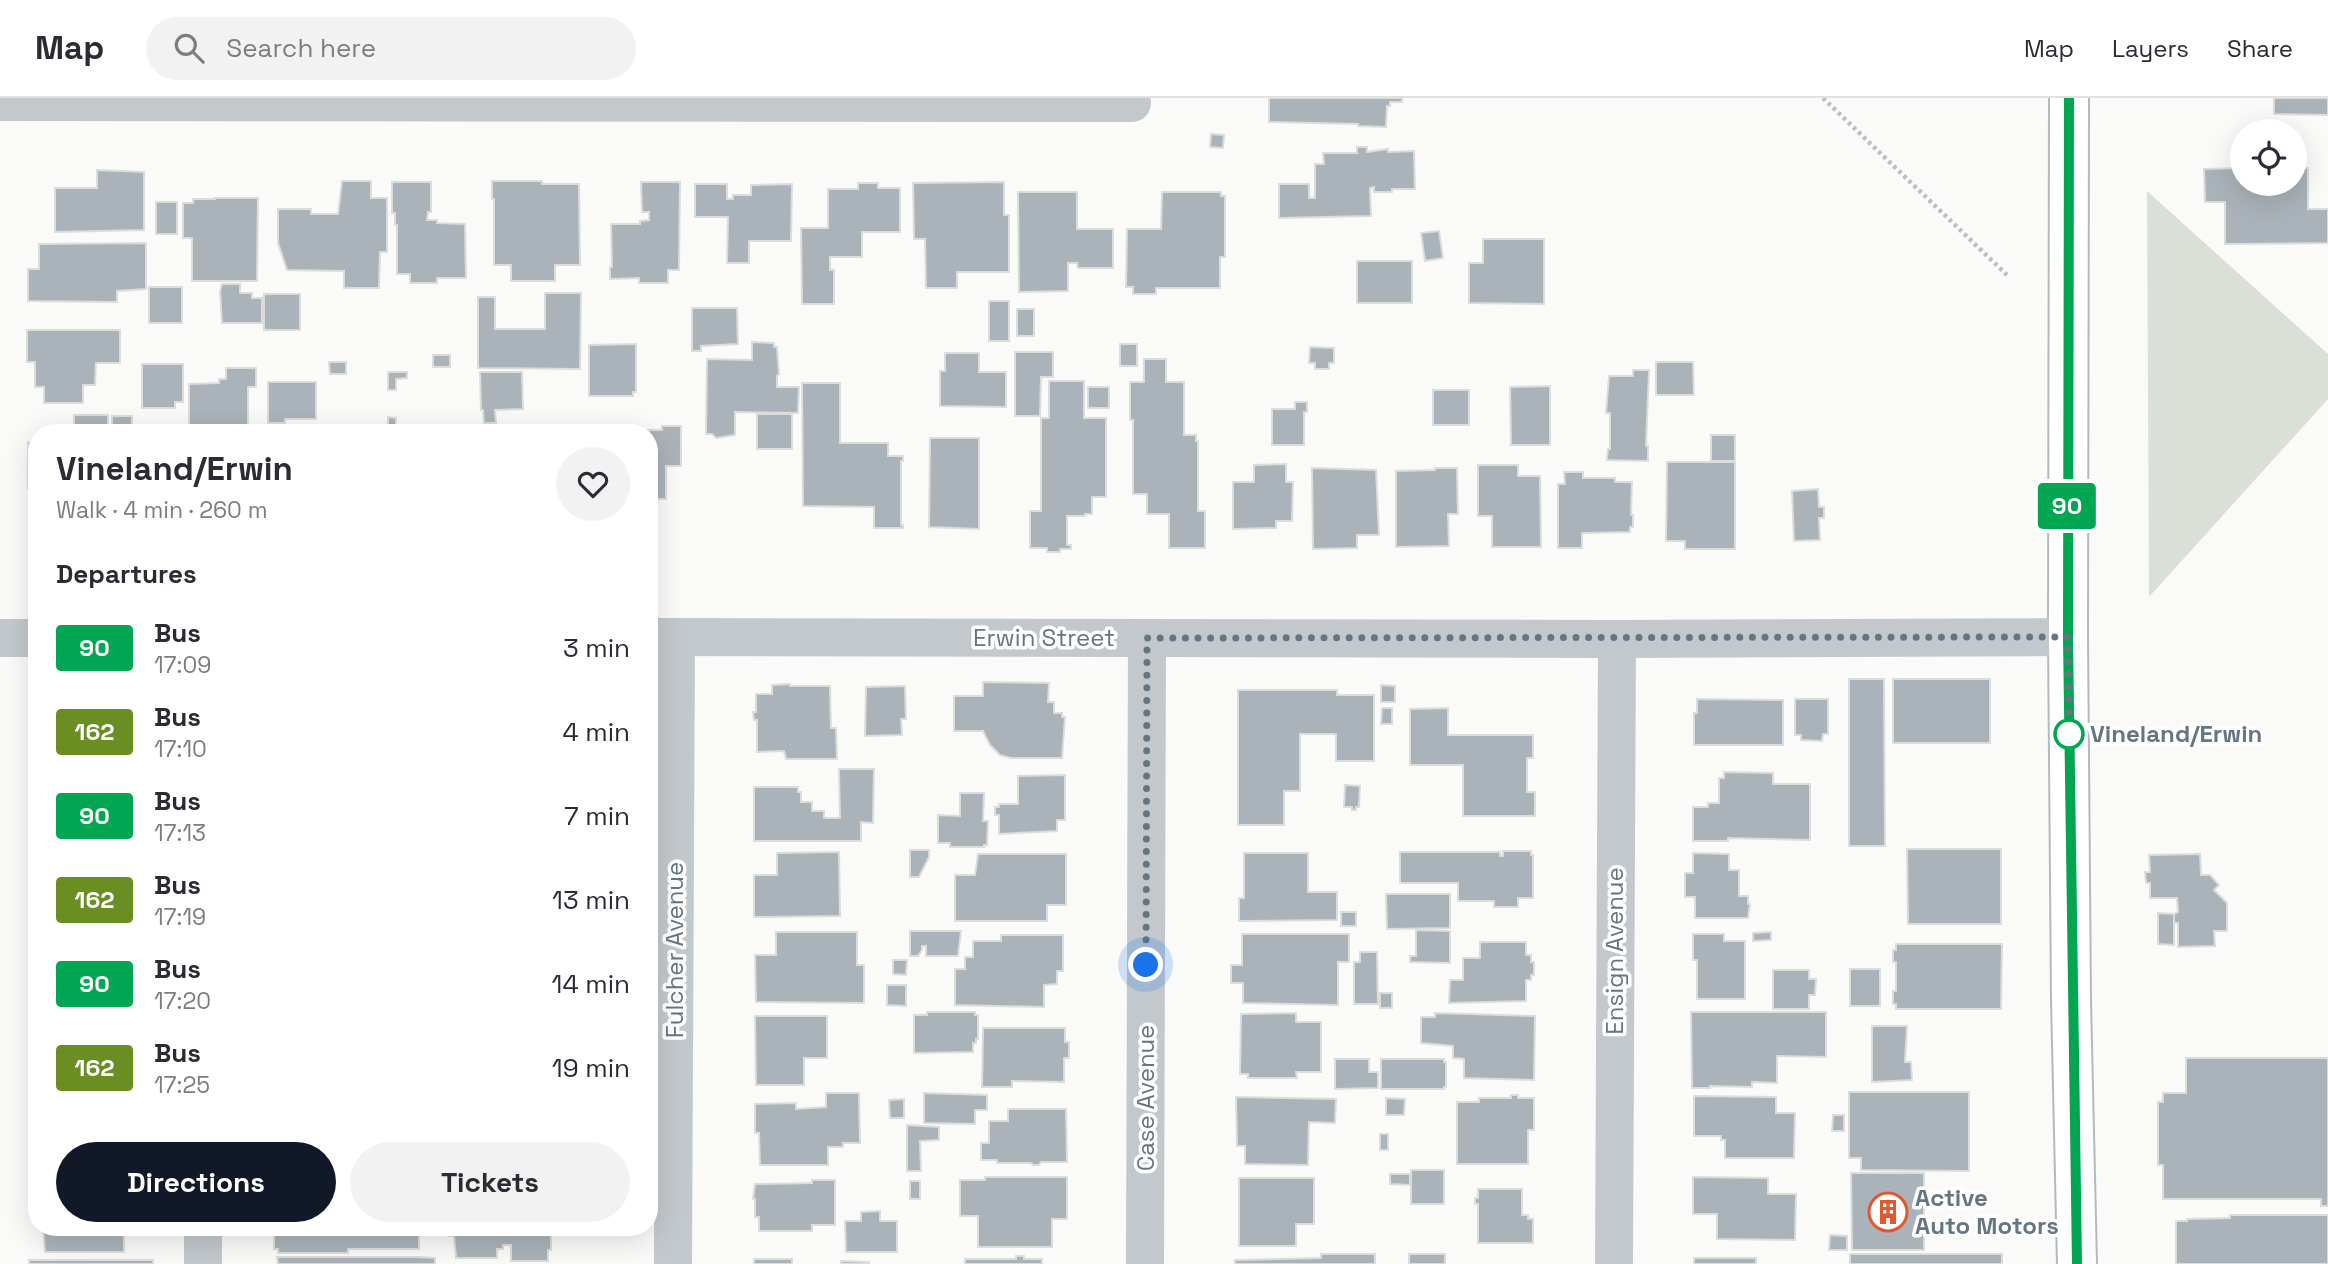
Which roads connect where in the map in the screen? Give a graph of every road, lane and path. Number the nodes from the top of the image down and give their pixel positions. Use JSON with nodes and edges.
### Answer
{"nodes":[{"id":1,"x":1823,"y":98,"type":"edge"},
{"id":2,"x":2068,"y":98,"type":"edge"},
{"id":3,"x":795,"y":100,"type":"edge"},
{"id":4,"x":0,"y":102,"type":"edge"},
{"id":5,"x":1132,"y":103,"type":"dead end"},
{"id":6,"x":2007,"y":275,"type":"dead end"},
{"id":7,"x":663,"y":637,"type":"edge"},
{"id":8,"x":2068,"y":637,"type":"junction"},
{"id":9,"x":0,"y":638,"type":"edge"},
{"id":10,"x":28,"y":638,"type":"edge"},
{"id":11,"x":1147,"y":638,"type":"junction"},
{"id":12,"x":1617,"y":639,"type":"junction"},
{"id":13,"x":203,"y":1236,"type":"edge"},
{"id":14,"x":203,"y":1264,"type":"edge"},
{"id":15,"x":673,"y":1264,"type":"edge"},
{"id":16,"x":1145,"y":1264,"type":"edge"},
{"id":17,"x":1614,"y":1264,"type":"edge"},
{"id":18,"x":2077,"y":1264,"type":"edge"}],
"edges":[{"from":1,"to":6,"type":"path"},
{"from":2,"to":8,"type":"main road"},
{"from":3,"to":4,"type":"street"},
{"from":3,"to":5,"type":"street"},
{"from":7,"to":11,"type":"street","name":"Erwin Street"},
{"from":7,"to":15,"type":"street","name":"Fulcher Avenue"},
{"from":8,"to":12,"type":"street","name":"Erwin Street"},
{"from":8,"to":18,"type":"main road"},
{"from":9,"to":10,"type":"street"},
{"from":11,"to":12,"type":"street","name":"Erwin Street"},
{"from":11,"to":16,"type":"street","name":"Case Avenue"},
{"from":12,"to":17,"type":"street","name":"Ensign Avenue"},
{"from":13,"to":14,"type":"street"}]}
